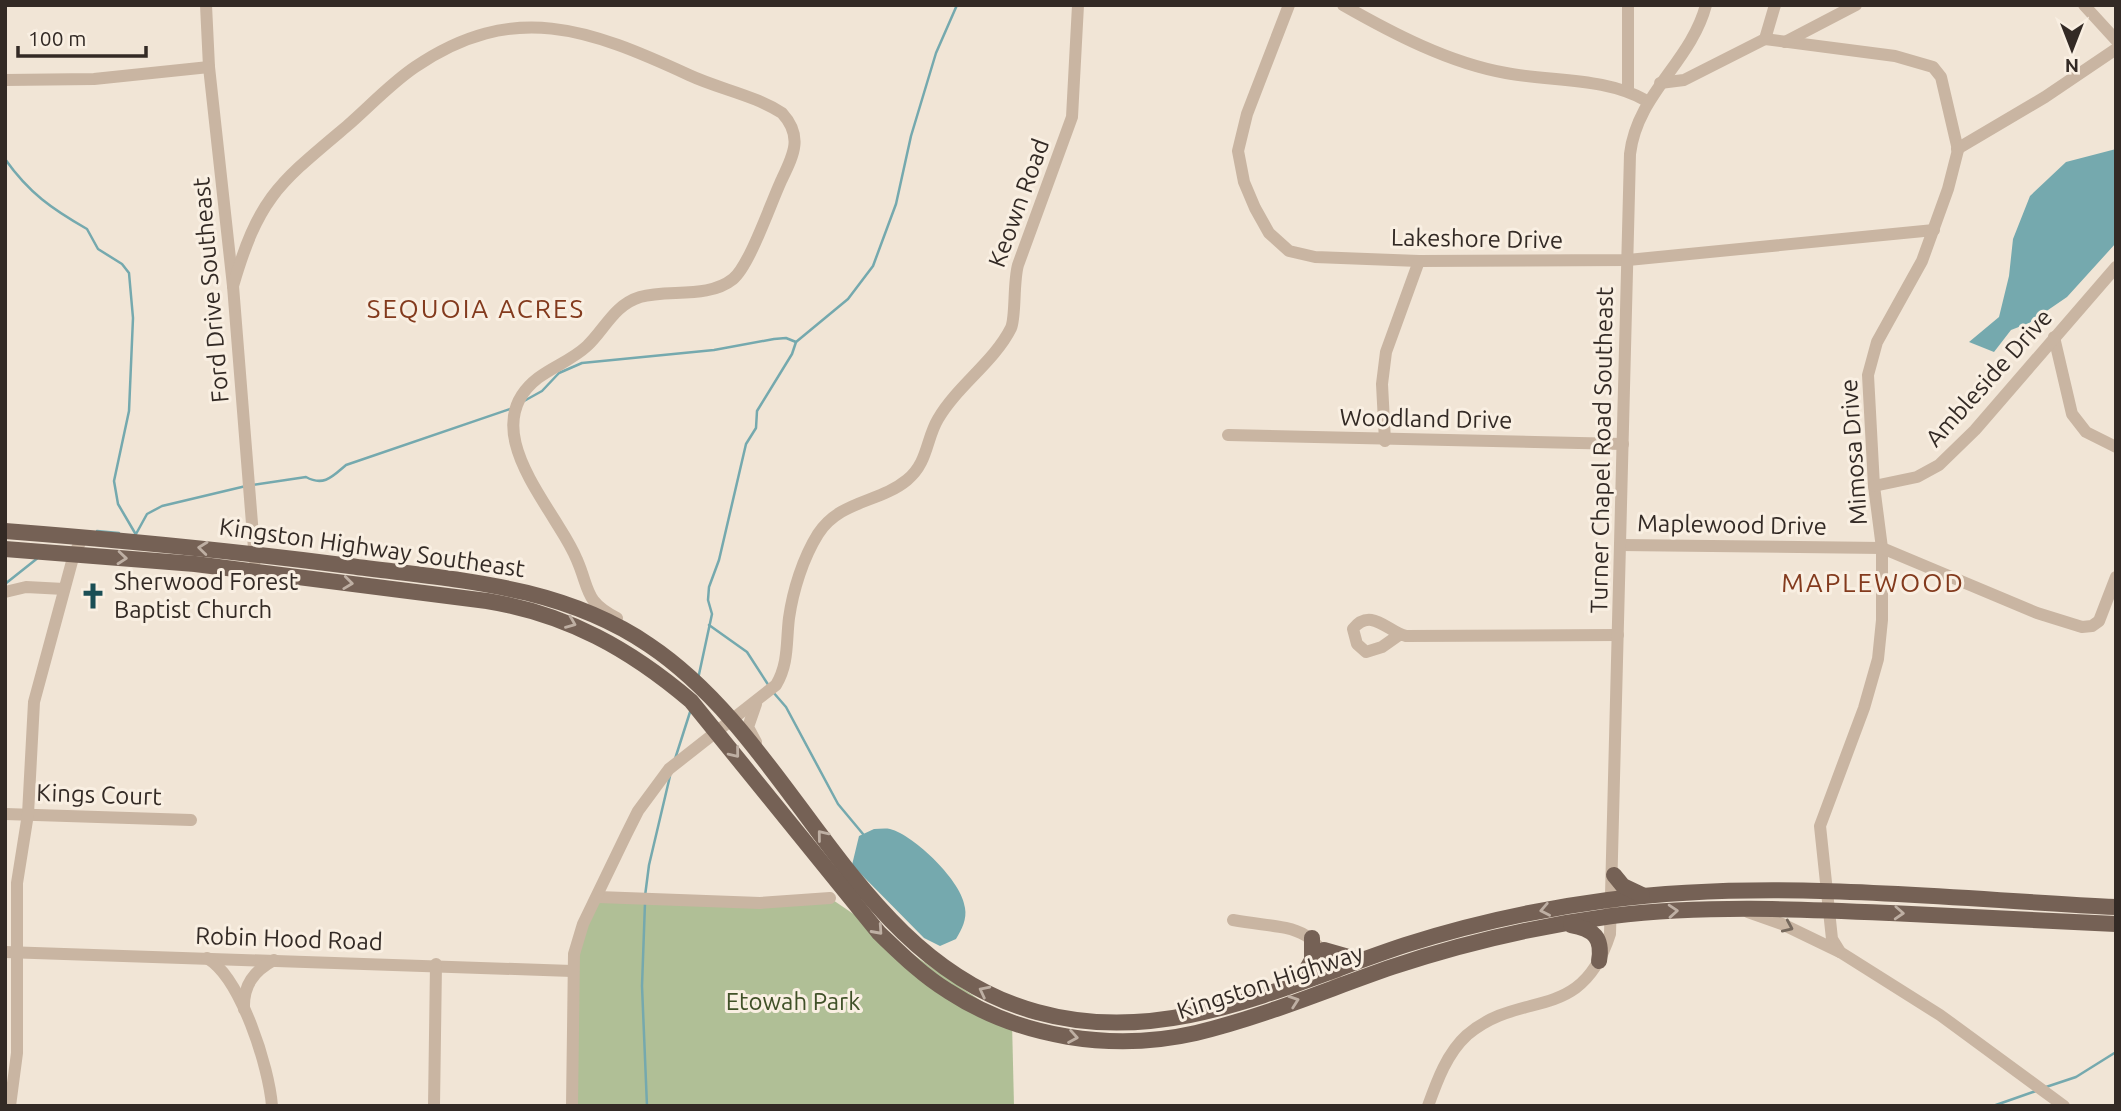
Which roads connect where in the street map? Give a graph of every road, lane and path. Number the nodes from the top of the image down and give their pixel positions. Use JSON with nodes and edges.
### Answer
{"nodes":[{"id":1,"x":206,"y":5,"type":"edge"},
{"id":2,"x":1078,"y":5,"type":"edge"},
{"id":3,"x":1289,"y":5,"type":"edge"},
{"id":4,"x":1343,"y":5,"type":"edge"},
{"id":5,"x":1628,"y":5,"type":"edge"},
{"id":6,"x":1706,"y":5,"type":"edge"},
{"id":7,"x":1775,"y":5,"type":"edge"},
{"id":8,"x":1856,"y":5,"type":"edge"},
{"id":9,"x":2084,"y":5,"type":"edge"},
{"id":10,"x":1765,"y":39,"type":"junction"},
{"id":11,"x":2116,"y":40,"type":"edge"},
{"id":12,"x":1784,"y":43,"type":"junction"},
{"id":13,"x":2116,"y":49,"type":"edge"},
{"id":14,"x":209,"y":67,"type":"junction"},
{"id":15,"x":5,"y":80,"type":"edge"},
{"id":16,"x":1660,"y":83,"type":"junction"},
{"id":17,"x":1628,"y":90,"type":"junction"},
{"id":18,"x":1647,"y":101,"type":"junction"},
{"id":19,"x":1957,"y":149,"type":"junction"},
{"id":20,"x":1934,"y":230,"type":"junction"},
{"id":21,"x":1628,"y":260,"type":"junction"},
{"id":22,"x":1419,"y":261,"type":"junction"},
{"id":23,"x":2116,"y":267,"type":"edge"},
{"id":24,"x":233,"y":286,"type":"junction"},
{"id":25,"x":2054,"y":337,"type":"junction"},
{"id":26,"x":1228,"y":435,"type":"dead end"},
{"id":27,"x":1385,"y":441,"type":"junction"},
{"id":28,"x":1623,"y":444,"type":"junction"},
{"id":29,"x":2116,"y":447,"type":"edge"},
{"id":30,"x":1874,"y":486,"type":"junction"},
{"id":31,"x":252,"y":524,"type":"junction"},
{"id":32,"x":5,"y":531,"type":"edge"},
{"id":33,"x":83,"y":537,"type":"junction"},
{"id":34,"x":1620,"y":545,"type":"junction"},
{"id":35,"x":1882,"y":548,"type":"junction"},
{"id":36,"x":5,"y":549,"type":"edge"},
{"id":37,"x":74,"y":554,"type":"junction"},
{"id":38,"x":255,"y":554,"type":"junction"},
{"id":39,"x":356,"y":567,"type":"junction"},
{"id":40,"x":256,"y":572,"type":"junction"},
{"id":41,"x":2116,"y":577,"type":"edge"},
{"id":42,"x":584,"y":585,"type":"junction"},
{"id":43,"x":64,"y":589,"type":"junction"},
{"id":44,"x":5,"y":592,"type":"edge"},
{"id":45,"x":562,"y":601,"type":"junction"},
{"id":46,"x":1399,"y":635,"type":"dead end"},
{"id":47,"x":1618,"y":635,"type":"junction"},
{"id":48,"x":668,"y":659,"type":"junction"},
{"id":49,"x":705,"y":692,"type":"joint"},
{"id":50,"x":757,"y":702,"type":"junction"},
{"id":51,"x":732,"y":722,"type":"junction"},
{"id":52,"x":716,"y":731,"type":"junction"},
{"id":53,"x":796,"y":804,"type":"junction"},
{"id":54,"x":5,"y":814,"type":"edge"},
{"id":55,"x":28,"y":814,"type":"junction"},
{"id":56,"x":191,"y":820,"type":"dead end"},
{"id":57,"x":1614,"y":875,"type":"junction"},
{"id":58,"x":1828,"y":893,"type":"junction"},
{"id":59,"x":1647,"y":896,"type":"junction"},
{"id":60,"x":598,"y":897,"type":"junction"},
{"id":61,"x":830,"y":898,"type":"dead end"},
{"id":62,"x":1612,"y":899,"type":"junction"},
{"id":63,"x":2116,"y":907,"type":"edge"},
{"id":64,"x":1734,"y":909,"type":"junction"},
{"id":65,"x":1830,"y":910,"type":"junction"},
{"id":66,"x":1613,"y":916,"type":"junction"},
{"id":67,"x":1233,"y":920,"type":"dead end"},
{"id":68,"x":1565,"y":924,"type":"junction"},
{"id":69,"x":2116,"y":924,"type":"edge"},
{"id":70,"x":1311,"y":938,"type":"junction"},
{"id":71,"x":1324,"y":950,"type":"junction"},
{"id":72,"x":10,"y":952,"type":"edge"},
{"id":73,"x":1840,"y":952,"type":"junction"},
{"id":74,"x":207,"y":958,"type":"junction"},
{"id":75,"x":275,"y":960,"type":"junction"},
{"id":76,"x":1361,"y":960,"type":"junction"},
{"id":77,"x":1599,"y":961,"type":"junction"},
{"id":78,"x":436,"y":964,"type":"junction"},
{"id":79,"x":572,"y":971,"type":"junction"},
{"id":80,"x":1336,"y":978,"type":"junction"},
{"id":81,"x":1300,"y":981,"type":"junction"},
{"id":82,"x":244,"y":1014,"type":"junction"},
{"id":83,"x":10,"y":1106,"type":"edge"},
{"id":84,"x":272,"y":1106,"type":"edge"},
{"id":85,"x":434,"y":1106,"type":"edge"},
{"id":86,"x":572,"y":1106,"type":"edge"},
{"id":87,"x":1428,"y":1106,"type":"edge"},
{"id":88,"x":2064,"y":1106,"type":"edge"}],
"edges":[{"from":1,"to":14,"type":"street","name":"Ford Drive Southeast"},
{"from":2,"to":50,"type":"street","name":"Keown Road"},
{"from":3,"to":22,"type":"street","name":"Lakeshore Drive"},
{"from":4,"to":17,"type":"street"},
{"from":5,"to":17,"type":"street"},
{"from":6,"to":16,"type":"street","name":"Turner Chapel Road Southeast"},
{"from":7,"to":10,"type":"street"},
{"from":8,"to":12,"type":"street"},
{"from":9,"to":11,"type":"street"},
{"from":10,"to":12,"type":"street","name":"Mimosa Drive"},
{"from":10,"to":16,"type":"street"},
{"from":12,"to":19,"type":"street","name":"Mimosa Drive"},
{"from":13,"to":19,"type":"street"},
{"from":14,"to":15,"type":"street"},
{"from":14,"to":24,"type":"street","name":"Ford Drive Southeast"},
{"from":16,"to":18,"type":"street","name":"Turner Chapel Road Southeast"},
{"from":17,"to":18,"type":"street"},
{"from":18,"to":21,"type":"street","name":"Turner Chapel Road Southeast"},
{"from":19,"to":20,"type":"street","name":"Mimosa Drive"},
{"from":20,"to":21,"type":"street","name":"Lakeshore Drive"},
{"from":20,"to":30,"type":"street","name":"Mimosa Drive"},
{"from":21,"to":22,"type":"street","name":"Lakeshore Drive"},
{"from":21,"to":28,"type":"street","name":"Turner Chapel Road Southeast"},
{"from":22,"to":27,"type":"street"},
{"from":23,"to":25,"type":"street","name":"Ambleside Drive"},
{"from":24,"to":31,"type":"street","name":"Ford Drive Southeast"},
{"from":24,"to":42,"type":"street"},
{"from":25,"to":29,"type":"street"},
{"from":25,"to":30,"type":"street","name":"Ambleside Drive"},
{"from":26,"to":27,"type":"street","name":"Woodland Drive"},
{"from":27,"to":28,"type":"street","name":"Woodland Drive"},
{"from":28,"to":34,"type":"street","name":"Turner Chapel Road Southeast"},
{"from":30,"to":35,"type":"street","name":"Mimosa Drive"},
{"from":31,"to":38,"type":"street","name":"Ford Drive Southeast"},
{"from":31,"to":39,"type":"street"},
{"from":32,"to":33,"type":"main road","name":"Kingston Highway Southeast"},
{"from":33,"to":37,"type":"street"},
{"from":38,"to":33,"type":"main road","name":"Kingston Highway Southeast","one_way":true},
{"from":34,"to":35,"type":"street","name":"Maplewood Drive"},
{"from":34,"to":47,"type":"street","name":"Turner Chapel Road Southeast"},
{"from":35,"to":41,"type":"street","name":"Maplewood Drive"},
{"from":35,"to":58,"type":"street","name":"Mimosa Drive"},
{"from":36,"to":37,"type":"main road","name":"Kingston Highway"},
{"from":37,"to":40,"type":"main road","name":"Kingston Highway","one_way":true},
{"from":37,"to":43,"type":"street"},
{"from":38,"to":39,"type":"main road","name":"Kingston Highway Southeast"},
{"from":38,"to":40,"type":"street","name":"Ford Drive Southeast"},
{"from":39,"to":45,"type":"main road","name":"Kingston Highway Southeast"},
{"from":40,"to":52,"type":"main road","name":"Kingston Highway","one_way":true},
{"from":42,"to":45,"type":"street"},
{"from":42,"to":48,"type":"street"},
{"from":43,"to":44,"type":"street"},
{"from":43,"to":55,"type":"street"},
{"from":45,"to":48,"type":"main road","name":"Kingston Highway Southeast"},
{"from":46,"to":47,"type":"street"},
{"from":47,"to":57,"type":"street","name":"Turner Chapel Road Southeast"},
{"from":48,"to":49,"type":"main road","name":"Kingston Highway Southeast"},
{"from":49,"to":51,"type":"main road","name":"Kingston Highway"},
{"from":50,"to":51,"type":"street","name":"Keown Road"},
{"from":50,"to":53,"type":"street"},
{"from":51,"to":52,"type":"street","name":"Keown Road"},
{"from":51,"to":53,"type":"main road","name":"Kingston Highway"},
{"from":52,"to":60,"type":"street","name":"Keown Road"},
{"from":52,"to":80,"type":"main road","name":"Kingston Highway","one_way":true},
{"from":81,"to":53,"type":"main road","name":"Kingston Highway","one_way":true},
{"from":54,"to":55,"type":"street","name":"Kings Court"},
{"from":55,"to":56,"type":"street","name":"Kings Court"},
{"from":55,"to":72,"type":"street"},
{"from":57,"to":59,"type":"main road"},
{"from":57,"to":62,"type":"street","name":"Turner Chapel Road Southeast"},
{"from":58,"to":59,"type":"main road"},
{"from":58,"to":63,"type":"main road"},
{"from":58,"to":65,"type":"street","name":"Mimosa Drive"},
{"from":59,"to":62,"type":"main road","name":"Kingston Highway"},
{"from":60,"to":61,"type":"street"},
{"from":60,"to":79,"type":"street","name":"Keown Road"},
{"from":62,"to":66,"type":"street","name":"Turner Chapel Road Southeast"},
{"from":62,"to":76,"type":"main road","name":"Kingston Highway","one_way":true},
{"from":64,"to":65,"type":"main road","name":"Kingston Highway"},
{"from":66,"to":64,"type":"main road","name":"Kingston Highway","one_way":true},
{"from":64,"to":73,"type":"street","one_way":true},
{"from":65,"to":69,"type":"main road","name":"Kingston Highway","one_way":true},
{"from":65,"to":73,"type":"street","name":"Mimosa Drive"},
{"from":66,"to":68,"type":"main road","name":"Kingston Highway"},
{"from":66,"to":77,"type":"street","name":"Turner Chapel Road Southeast"},
{"from":67,"to":70,"type":"street"},
{"from":68,"to":77,"type":"main road"},
{"from":68,"to":80,"type":"main road","name":"Kingston Highway"},
{"from":70,"to":71,"type":"street"},
{"from":70,"to":81,"type":"main road"},
{"from":71,"to":76,"type":"main road"},
{"from":71,"to":80,"type":"street"},
{"from":72,"to":74,"type":"street","name":"Robin Hood Road"},
{"from":72,"to":83,"type":"street"},
{"from":73,"to":88,"type":"street"},
{"from":74,"to":75,"type":"street","name":"Robin Hood Road"},
{"from":74,"to":82,"type":"street"},
{"from":75,"to":78,"type":"street","name":"Robin Hood Road"},
{"from":75,"to":82,"type":"street"},
{"from":76,"to":80,"type":"main road","name":"Kingston Highway"},
{"from":77,"to":87,"type":"street","name":"Turner Chapel Road Southeast"},
{"from":78,"to":79,"type":"street","name":"Robin Hood Road"},
{"from":78,"to":85,"type":"street"},
{"from":79,"to":86,"type":"street","name":"Keown Road"},
{"from":80,"to":81,"type":"main road","name":"Kingston Highway"},
{"from":82,"to":84,"type":"street"}]}
